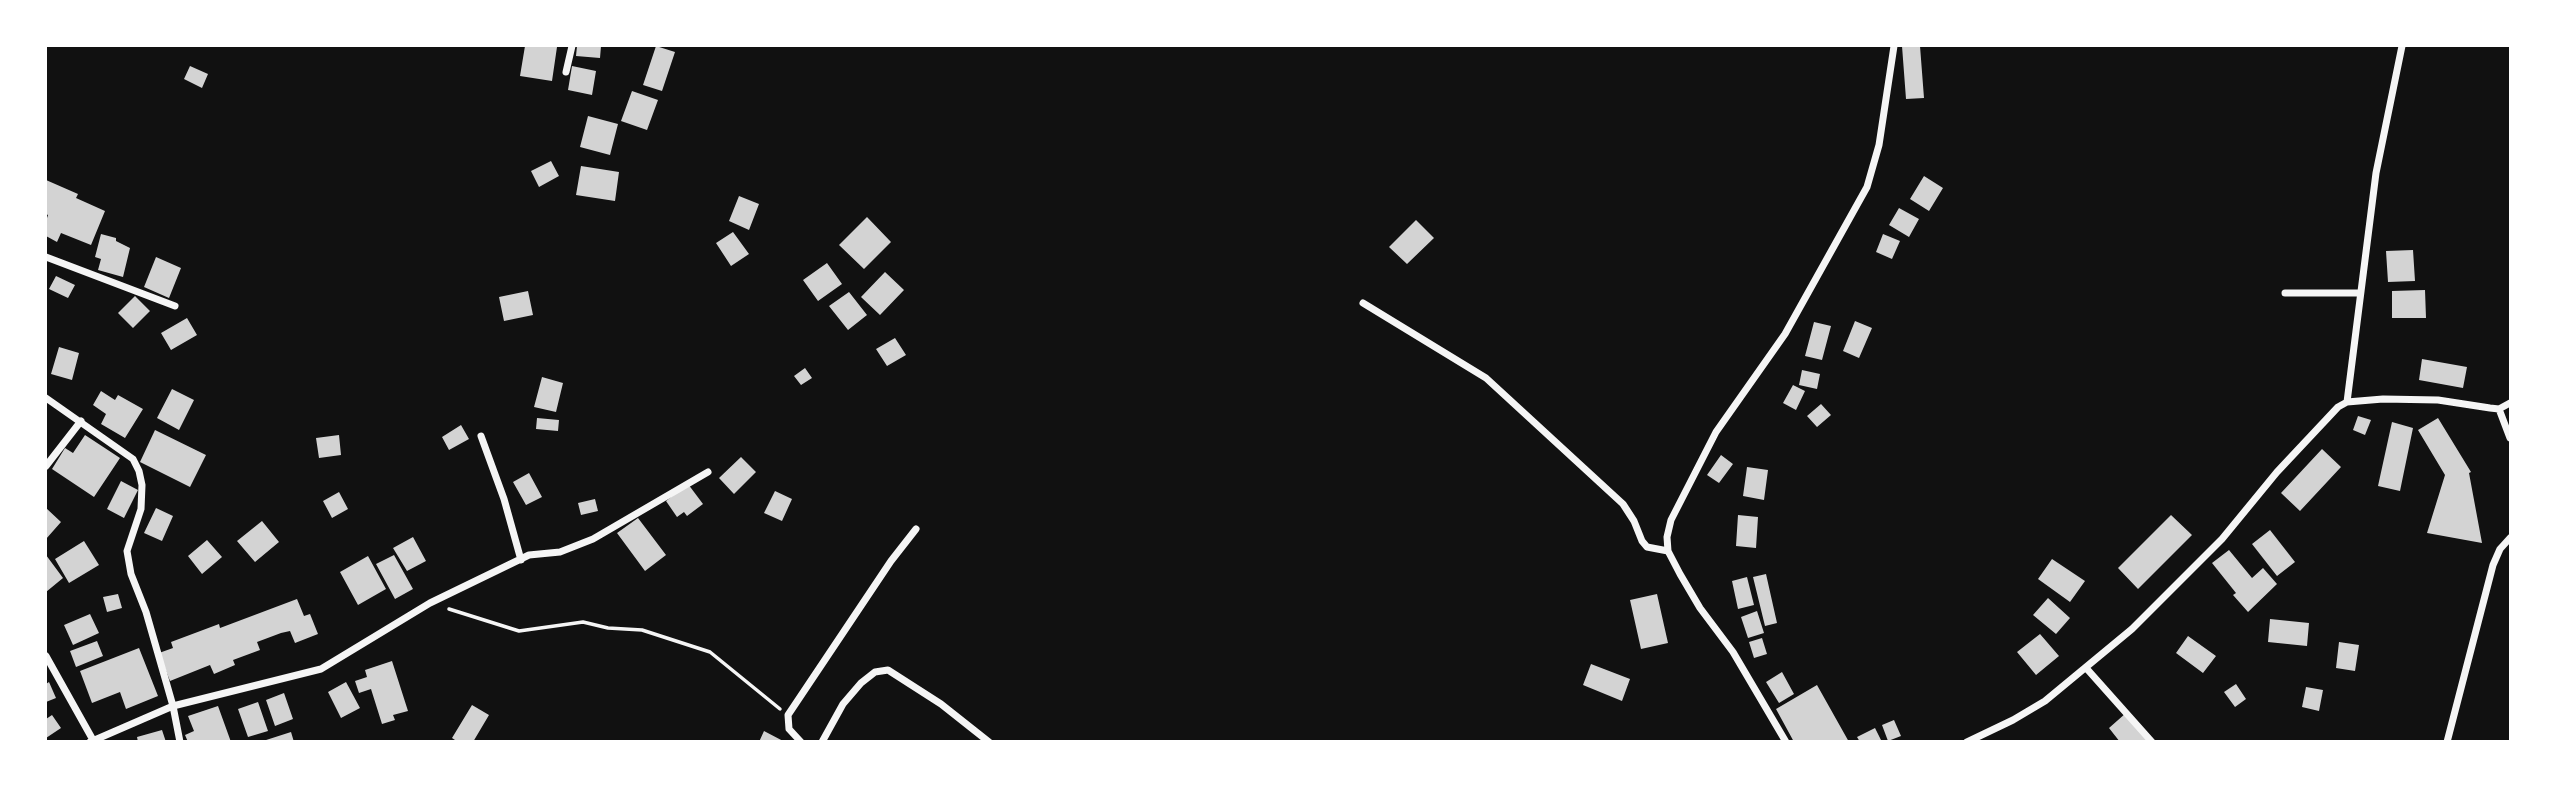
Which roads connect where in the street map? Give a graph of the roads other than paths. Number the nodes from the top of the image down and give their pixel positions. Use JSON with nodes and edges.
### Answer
{"nodes":[{"id":1,"x":572,"y":46,"type":"edge"},
{"id":2,"x":1894,"y":46,"type":"edge"},
{"id":3,"x":2402,"y":46,"type":"edge"},
{"id":4,"x":566,"y":72,"type":"dead end"},
{"id":5,"x":46,"y":257,"type":"edge"},
{"id":6,"x":2285,"y":293,"type":"dead end"},
{"id":7,"x":2360,"y":293,"type":"junction"},
{"id":8,"x":1363,"y":303,"type":"dead end"},
{"id":9,"x":175,"y":306,"type":"dead end"},
{"id":10,"x":46,"y":398,"type":"edge"},
{"id":11,"x":2347,"y":402,"type":"junction"},
{"id":12,"x":2511,"y":403,"type":"edge"},
{"id":13,"x":2499,"y":408,"type":"junction"},
{"id":14,"x":81,"y":421,"type":"junction"},
{"id":15,"x":481,"y":436,"type":"dead end"},
{"id":16,"x":2511,"y":438,"type":"edge"},
{"id":17,"x":46,"y":466,"type":"edge"},
{"id":18,"x":708,"y":472,"type":"dead end"},
{"id":19,"x":916,"y":529,"type":"dead end"},
{"id":20,"x":2511,"y":538,"type":"edge"},
{"id":21,"x":1668,"y":551,"type":"junction"},
{"id":22,"x":521,"y":560,"type":"junction"},
{"id":23,"x":46,"y":656,"type":"edge"},
{"id":24,"x":2087,"y":669,"type":"junction"},
{"id":25,"x":173,"y":706,"type":"junction"},
{"id":26,"x":91,"y":741,"type":"edge"},
{"id":27,"x":180,"y":741,"type":"edge"},
{"id":28,"x":801,"y":741,"type":"edge"},
{"id":29,"x":822,"y":741,"type":"edge"},
{"id":30,"x":989,"y":741,"type":"edge"},
{"id":31,"x":1786,"y":741,"type":"edge"},
{"id":32,"x":1967,"y":741,"type":"edge"},
{"id":33,"x":2152,"y":741,"type":"edge"},
{"id":34,"x":2447,"y":741,"type":"edge"}],
"edges":[{"from":1,"to":4,"type":"street"},
{"from":2,"to":21,"type":"street"},
{"from":3,"to":7,"type":"street"},
{"from":5,"to":9,"type":"street"},
{"from":6,"to":7,"type":"street"},
{"from":7,"to":11,"type":"street"},
{"from":8,"to":21,"type":"street"},
{"from":10,"to":14,"type":"street"},
{"from":11,"to":13,"type":"street"},
{"from":11,"to":24,"type":"street"},
{"from":12,"to":13,"type":"street"},
{"from":13,"to":16,"type":"street"},
{"from":14,"to":17,"type":"street"},
{"from":14,"to":25,"type":"street"},
{"from":15,"to":22,"type":"street"},
{"from":18,"to":22,"type":"street"},
{"from":19,"to":28,"type":"street"},
{"from":20,"to":34,"type":"street"},
{"from":21,"to":31,"type":"street"},
{"from":22,"to":25,"type":"street"},
{"from":23,"to":26,"type":"street"},
{"from":24,"to":32,"type":"street"},
{"from":24,"to":33,"type":"street"},
{"from":25,"to":26,"type":"street"},
{"from":25,"to":27,"type":"street"},
{"from":29,"to":30,"type":"street"}]}
